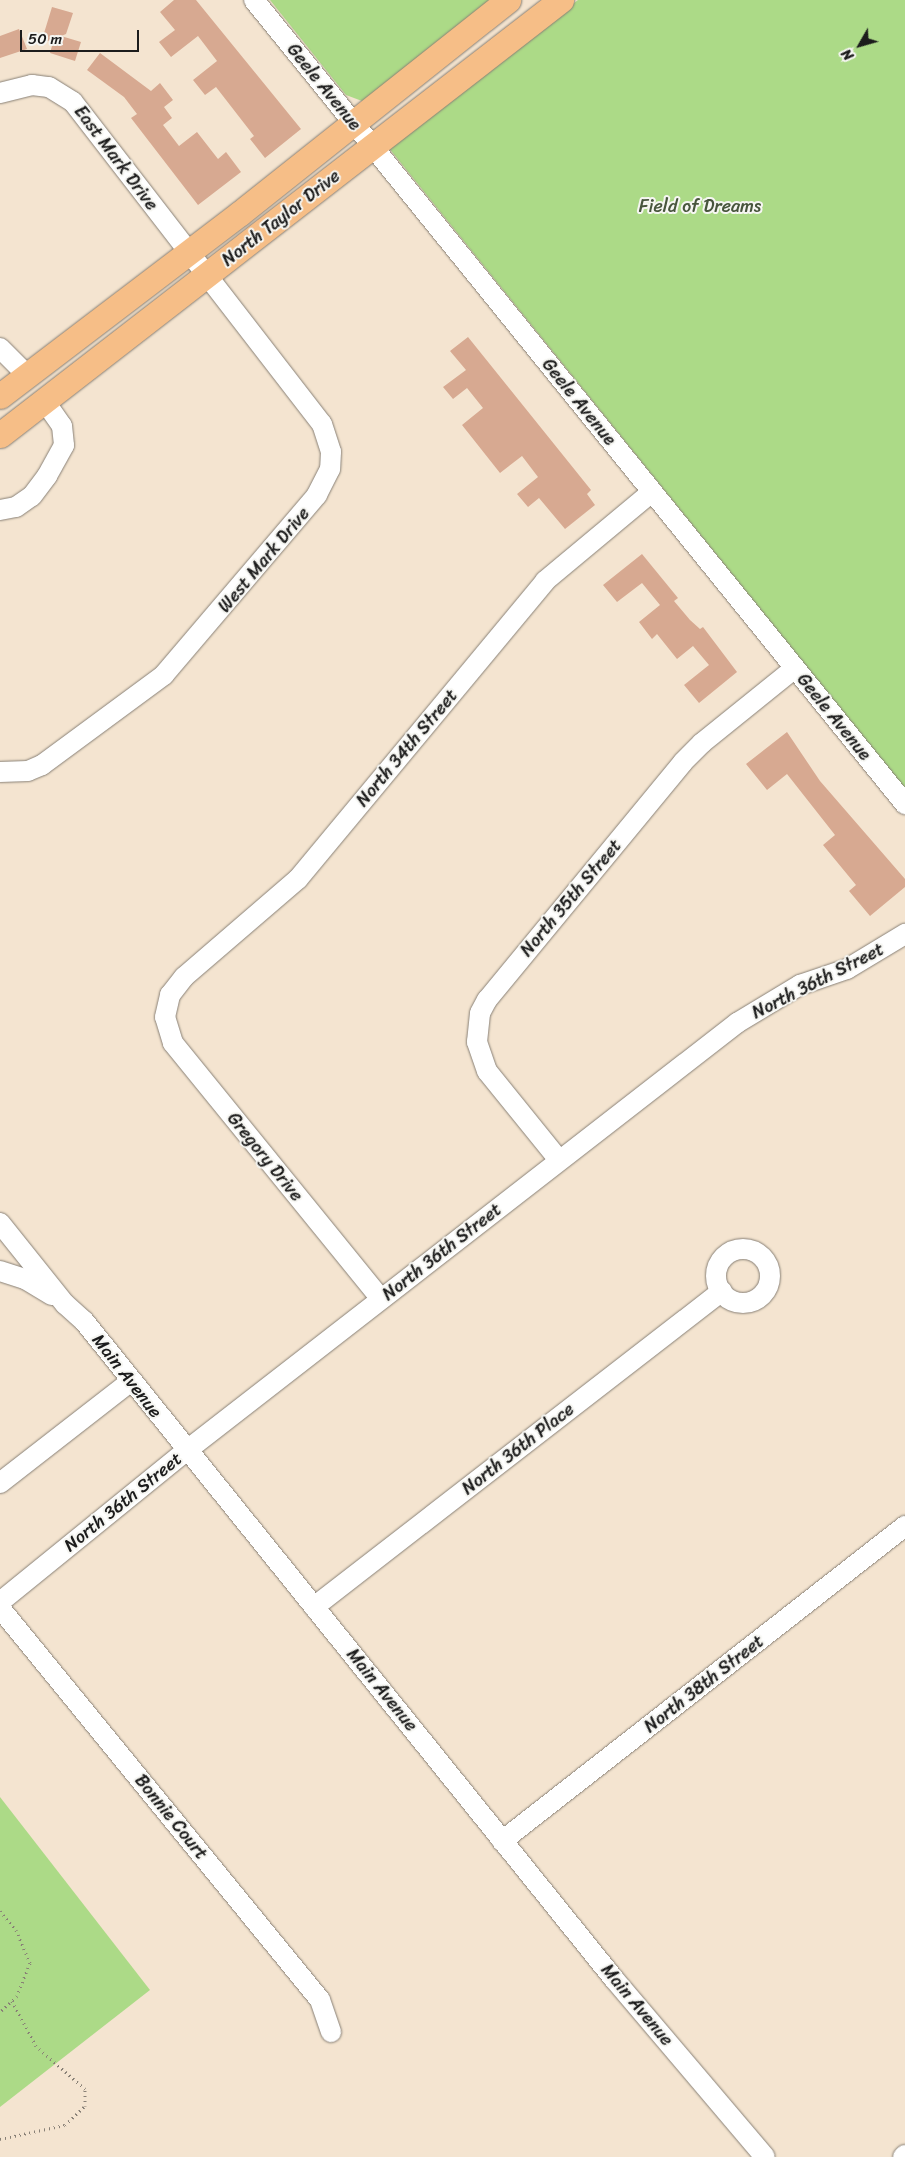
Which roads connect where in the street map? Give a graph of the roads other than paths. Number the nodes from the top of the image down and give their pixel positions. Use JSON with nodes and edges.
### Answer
{"nodes":[{"id":1,"x":254,"y":0,"type":"edge"},
{"id":2,"x":508,"y":0,"type":"edge"},
{"id":3,"x":561,"y":0,"type":"edge"},
{"id":4,"x":0,"y":92,"type":"edge"},
{"id":5,"x":352,"y":122,"type":"junction"},
{"id":6,"x":372,"y":147,"type":"junction"},
{"id":7,"x":188,"y":254,"type":"junction"},
{"id":8,"x":206,"y":277,"type":"junction"},
{"id":9,"x":0,"y":348,"type":"edge"},
{"id":10,"x":28,"y":376,"type":"junction"},
{"id":11,"x":0,"y":396,"type":"edge"},
{"id":12,"x":45,"y":402,"type":"junction"},
{"id":13,"x":0,"y":435,"type":"edge"},
{"id":14,"x":652,"y":492,"type":"junction"},
{"id":15,"x":0,"y":510,"type":"edge"},
{"id":16,"x":794,"y":668,"type":"junction"},
{"id":17,"x":0,"y":772,"type":"edge"},
{"id":18,"x":905,"y":804,"type":"edge"},
{"id":19,"x":905,"y":934,"type":"edge"},
{"id":20,"x":166,"y":1007,"type":"joint"},
{"id":21,"x":559,"y":1160,"type":"junction"},
{"id":22,"x":0,"y":1223,"type":"edge"},
{"id":23,"x":0,"y":1270,"type":"edge"},
{"id":24,"x":722,"y":1292,"type":"dead end"},
{"id":25,"x":381,"y":1299,"type":"junction"},
{"id":26,"x":65,"y":1304,"type":"junction"},
{"id":27,"x":130,"y":1381,"type":"junction"},
{"id":28,"x":186,"y":1451,"type":"junction"},
{"id":29,"x":0,"y":1483,"type":"edge"},
{"id":30,"x":905,"y":1526,"type":"edge"},
{"id":31,"x":0,"y":1602,"type":"edge"},
{"id":32,"x":314,"y":1607,"type":"junction"},
{"id":33,"x":0,"y":1608,"type":"edge"},
{"id":34,"x":502,"y":1840,"type":"junction"},
{"id":35,"x":331,"y":2032,"type":"dead end"},
{"id":36,"x":765,"y":2157,"type":"edge"}],
"edges":[{"from":1,"to":5,"type":"street","name":"Geele Avenue"},
{"from":2,"to":5,"type":"main road","name":"North Taylor Drive"},
{"from":3,"to":6,"type":"main road","name":"North Taylor Drive"},
{"from":4,"to":7,"type":"street","name":"East Mark Drive"},
{"from":5,"to":6,"type":"street","name":"Geele Avenue"},
{"from":5,"to":7,"type":"main road","name":"North Taylor Drive"},
{"from":6,"to":8,"type":"main road","name":"North Taylor Drive"},
{"from":6,"to":14,"type":"street","name":"Geele Avenue"},
{"from":7,"to":8,"type":"street","name":"East Mark Drive"},
{"from":7,"to":10,"type":"main road","name":"North Taylor Drive"},
{"from":8,"to":12,"type":"main road","name":"North Taylor Drive"},
{"from":8,"to":17,"type":"street","name":"West Mark Drive"},
{"from":9,"to":10,"type":"street"},
{"from":10,"to":11,"type":"main road","name":"North Taylor Drive"},
{"from":12,"to":13,"type":"main road","name":"North Taylor Drive"},
{"from":12,"to":15,"type":"street"},
{"from":14,"to":16,"type":"street","name":"Geele Avenue"},
{"from":14,"to":20,"type":"street","name":"North 34th Street"},
{"from":16,"to":18,"type":"street","name":"Geele Avenue"},
{"from":16,"to":21,"type":"street","name":"North 35th Street"},
{"from":19,"to":21,"type":"street","name":"North 36th Street"},
{"from":20,"to":25,"type":"street","name":"Gregory Drive"},
{"from":21,"to":25,"type":"street","name":"North 36th Street"},
{"from":22,"to":26,"type":"street","name":"Main Avenue"},
{"from":23,"to":26,"type":"street"},
{"from":24,"to":32,"type":"street","name":"North 36th Place"},
{"from":25,"to":28,"type":"street","name":"North 36th Street"},
{"from":26,"to":27,"type":"street","name":"Main Avenue"},
{"from":27,"to":28,"type":"street","name":"Main Avenue"},
{"from":27,"to":29,"type":"street"},
{"from":28,"to":31,"type":"street","name":"North 36th Street"},
{"from":28,"to":32,"type":"street","name":"Main Avenue"},
{"from":30,"to":34,"type":"street","name":"North 38th Street"},
{"from":32,"to":34,"type":"street","name":"Main Avenue"},
{"from":33,"to":35,"type":"street","name":"Bonnie Court"},
{"from":34,"to":36,"type":"street","name":"Main Avenue"}]}
